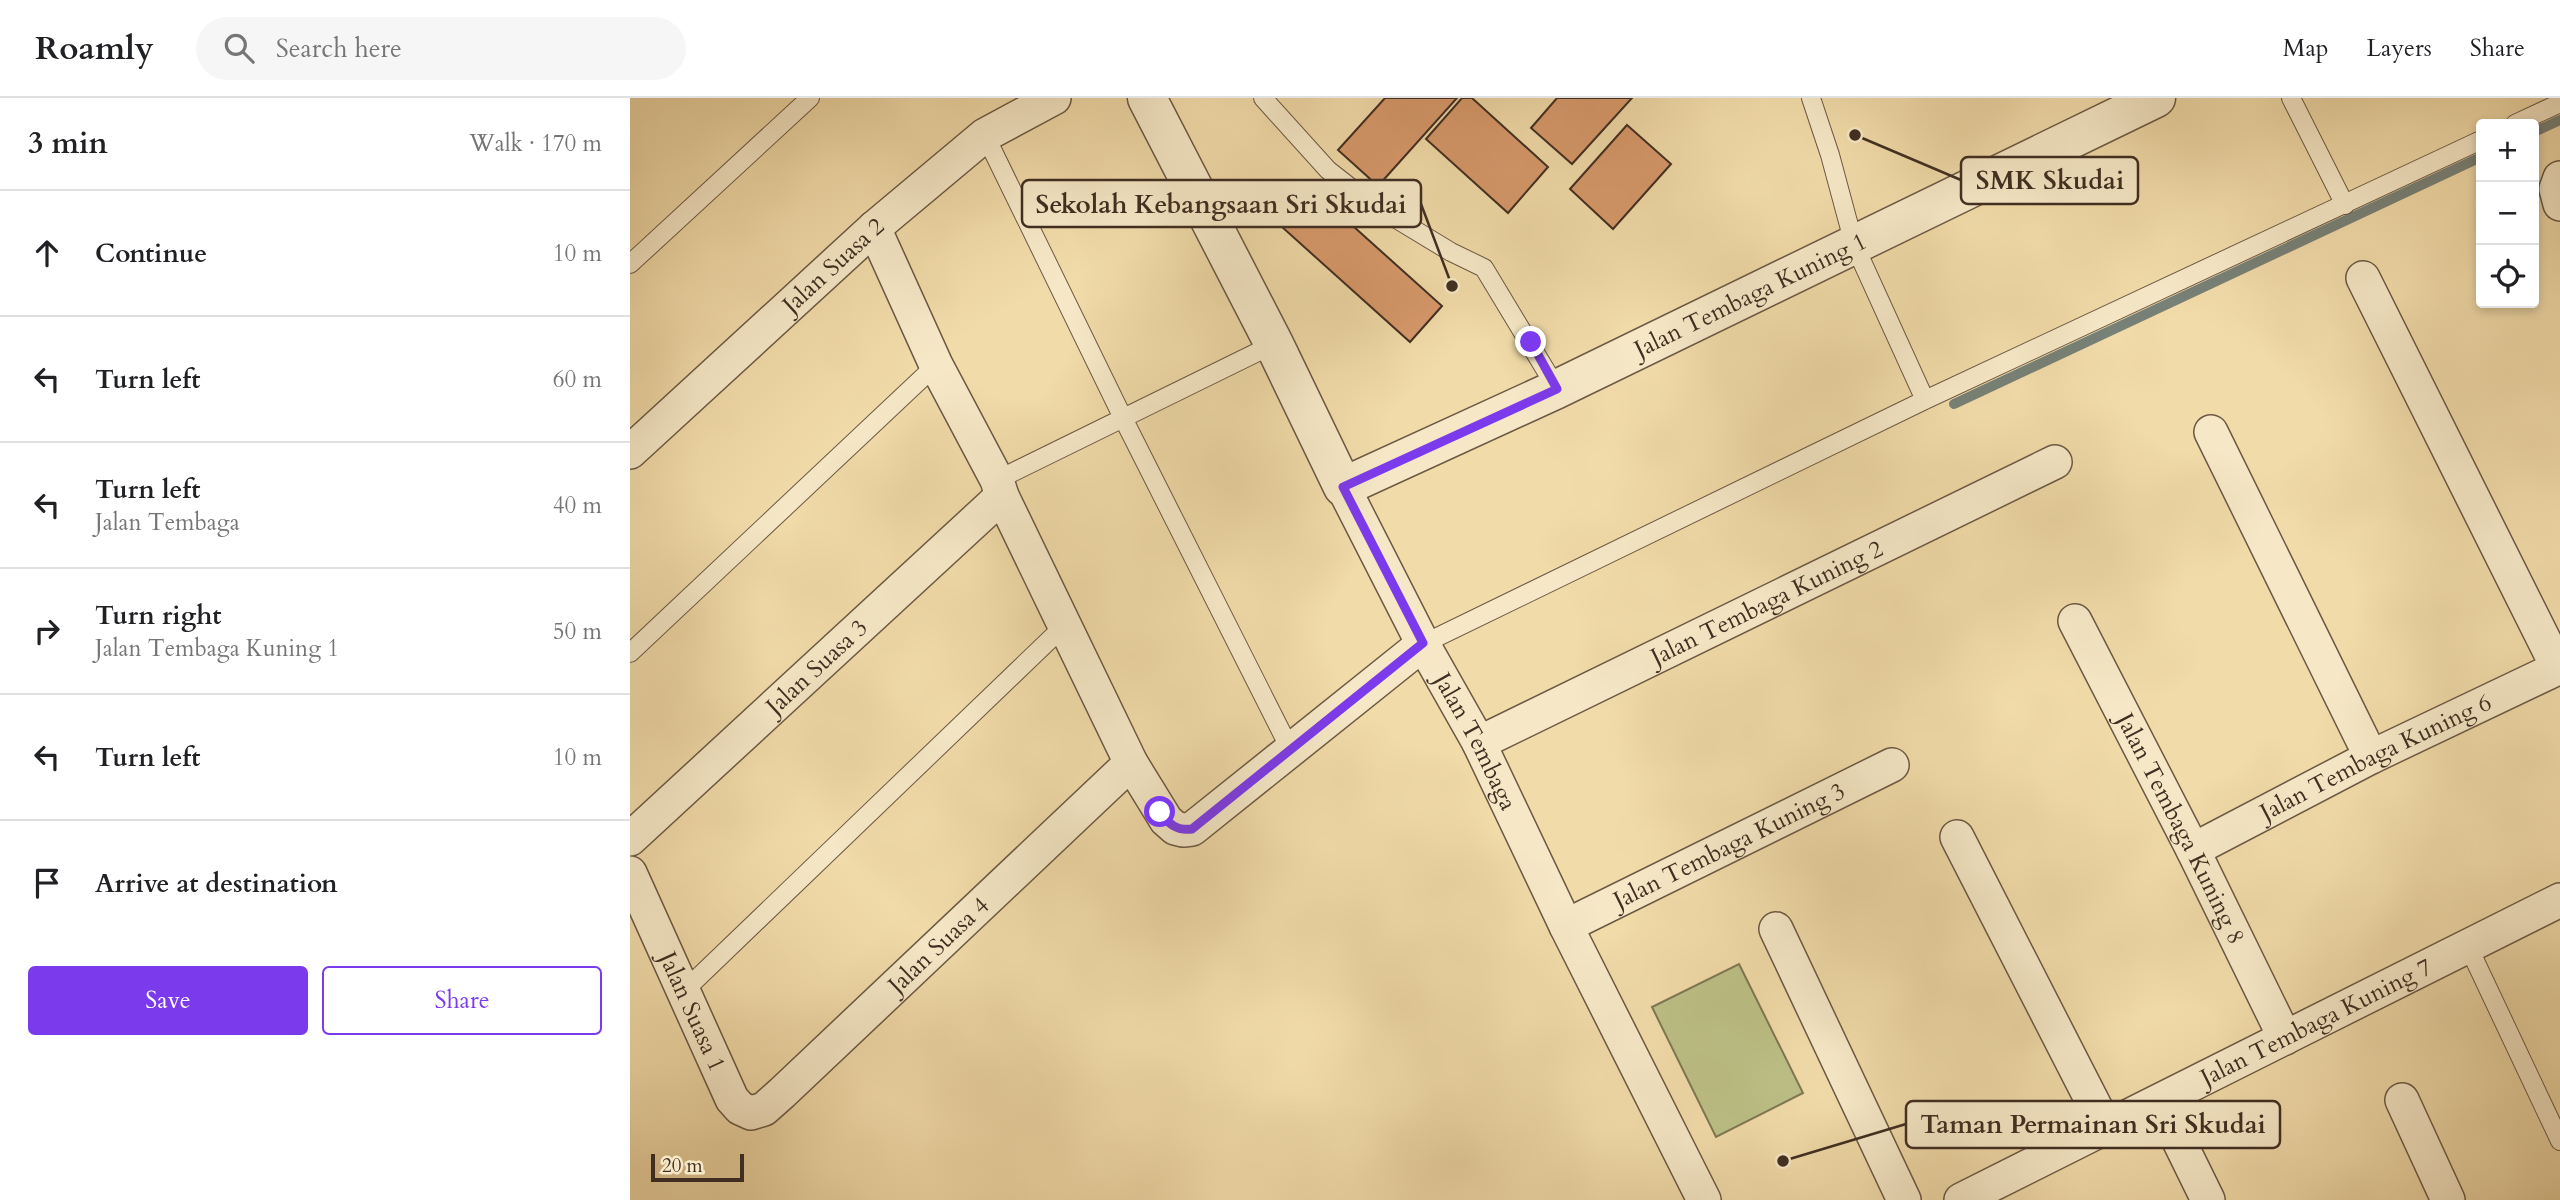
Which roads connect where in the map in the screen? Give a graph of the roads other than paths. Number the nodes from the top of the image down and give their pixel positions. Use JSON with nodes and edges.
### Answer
{"nodes":[{"id":1,"x":810,"y":98,"type":"edge"},
{"id":2,"x":1054,"y":98,"type":"edge"},
{"id":3,"x":1263,"y":98,"type":"edge"},
{"id":4,"x":1811,"y":98,"type":"edge"},
{"id":5,"x":2156,"y":98,"type":"edge"},
{"id":6,"x":2291,"y":98,"type":"edge"},
{"id":7,"x":1154,"y":103,"type":"edge"},
{"id":8,"x":2560,"y":103,"type":"edge"},
{"id":9,"x":2526,"y":119,"type":"edge"},
{"id":10,"x":985,"y":135,"type":"junction"},
{"id":11,"x":2476,"y":142,"type":"edge"},
{"id":12,"x":2344,"y":205,"type":"junction"},
{"id":13,"x":874,"y":228,"type":"junction"},
{"id":14,"x":1854,"y":244,"type":"junction"},
{"id":15,"x":630,"y":264,"type":"edge"},
{"id":16,"x":2363,"y":278,"type":"dead end"},
{"id":17,"x":1274,"y":344,"type":"junction"},
{"id":18,"x":936,"y":365,"type":"junction"},
{"id":19,"x":1557,"y":389,"type":"junction"},
{"id":20,"x":1925,"y":400,"type":"junction"},
{"id":21,"x":1124,"y":420,"type":"junction"},
{"id":22,"x":2211,"y":432,"type":"dead end"},
{"id":23,"x":630,"y":452,"type":"edge"},
{"id":24,"x":2055,"y":462,"type":"dead end"},
{"id":25,"x":1343,"y":487,"type":"junction"},
{"id":26,"x":999,"y":488,"type":"junction"},
{"id":27,"x":2075,"y":621,"type":"dead end"},
{"id":28,"x":1066,"y":624,"type":"junction"},
{"id":29,"x":1423,"y":643,"type":"junction"},
{"id":30,"x":630,"y":653,"type":"edge"},
{"id":31,"x":2559,"y":667,"type":"edge"},
{"id":32,"x":1479,"y":743,"type":"junction"},
{"id":33,"x":1290,"y":749,"type":"junction"},
{"id":34,"x":2371,"y":757,"type":"junction"},
{"id":35,"x":1131,"y":763,"type":"junction"},
{"id":36,"x":1892,"y":765,"type":"dead end"},
{"id":37,"x":1957,"y":837,"type":"dead end"},
{"id":38,"x":630,"y":839,"type":"edge"},
{"id":39,"x":2193,"y":850,"type":"junction"},
{"id":40,"x":630,"y":873,"type":"edge"},
{"id":41,"x":2560,"y":900,"type":"edge"},
{"id":42,"x":1566,"y":926,"type":"junction"},
{"id":43,"x":1776,"y":929,"type":"dead end"},
{"id":44,"x":2468,"y":946,"type":"junction"},
{"id":45,"x":684,"y":991,"type":"junction"},
{"id":46,"x":2285,"y":1038,"type":"junction"},
{"id":47,"x":2402,"y":1100,"type":"dead end"},
{"id":48,"x":2160,"y":1102,"type":"junction"},
{"id":49,"x":740,"y":1108,"type":"joint"},
{"id":50,"x":2106,"y":1128,"type":"junction"},
{"id":51,"x":2560,"y":1141,"type":"edge"},
{"id":52,"x":1704,"y":1200,"type":"edge"},
{"id":53,"x":1904,"y":1200,"type":"edge"},
{"id":54,"x":1961,"y":1200,"type":"edge"},
{"id":55,"x":2208,"y":1200,"type":"edge"},
{"id":56,"x":2448,"y":1200,"type":"edge"}],
"edges":[{"from":1,"to":15,"type":"lane"},
{"from":2,"to":10,"type":"street","name":"Jalan Suasa 2"},
{"from":3,"to":19,"type":"lane"},
{"from":4,"to":14,"type":"lane"},
{"from":5,"to":14,"type":"street","name":"Jalan Tembaga Kuning 1"},
{"from":6,"to":12,"type":"lane"},
{"from":7,"to":17,"type":"street","name":"Jalan Tembaga"},
{"from":8,"to":9,"type":"lane"},
{"from":10,"to":13,"type":"street","name":"Jalan Suasa 2"},
{"from":10,"to":21,"type":"lane"},
{"from":11,"to":12,"type":"lane"},
{"from":12,"to":20,"type":"lane"},
{"from":13,"to":18,"type":"street"},
{"from":13,"to":23,"type":"street","name":"Jalan Suasa 2"},
{"from":14,"to":19,"type":"street","name":"Jalan Tembaga Kuning 1"},
{"from":14,"to":20,"type":"lane"},
{"from":16,"to":31,"type":"street"},
{"from":17,"to":21,"type":"lane"},
{"from":17,"to":25,"type":"street","name":"Jalan Tembaga"},
{"from":18,"to":26,"type":"street"},
{"from":18,"to":30,"type":"lane"},
{"from":19,"to":25,"type":"street","name":"Jalan Tembaga Kuning 1"},
{"from":20,"to":29,"type":"lane"},
{"from":21,"to":26,"type":"lane"},
{"from":21,"to":33,"type":"lane"},
{"from":22,"to":34,"type":"street"},
{"from":24,"to":32,"type":"street","name":"Jalan Tembaga Kuning 2"},
{"from":25,"to":29,"type":"street","name":"Jalan Tembaga"},
{"from":26,"to":28,"type":"street"},
{"from":26,"to":38,"type":"street","name":"Jalan Suasa 3"},
{"from":27,"to":39,"type":"street","name":"Jalan Tembaga Kuning 8"},
{"from":28,"to":35,"type":"street"},
{"from":28,"to":45,"type":"lane"},
{"from":29,"to":32,"type":"street","name":"Jalan Tembaga"},
{"from":29,"to":33,"type":"street"},
{"from":31,"to":34,"type":"street","name":"Jalan Tembaga Kuning 6"},
{"from":32,"to":42,"type":"street","name":"Jalan Tembaga"},
{"from":33,"to":35,"type":"street"},
{"from":34,"to":39,"type":"street","name":"Jalan Tembaga Kuning 6"},
{"from":35,"to":49,"type":"street","name":"Jalan Suasa 4"},
{"from":36,"to":42,"type":"street","name":"Jalan Tembaga Kuning 3"},
{"from":37,"to":50,"type":"street"},
{"from":39,"to":46,"type":"street","name":"Jalan Tembaga Kuning 8"},
{"from":40,"to":45,"type":"street","name":"Jalan Suasa 1"},
{"from":41,"to":44,"type":"street","name":"Jalan Tembaga Kuning 7"},
{"from":42,"to":52,"type":"street","name":"Jalan Tembaga"},
{"from":43,"to":53,"type":"street"},
{"from":44,"to":46,"type":"street","name":"Jalan Tembaga Kuning 7"},
{"from":44,"to":51,"type":"lane"},
{"from":45,"to":49,"type":"street","name":"Jalan Suasa 1"},
{"from":46,"to":48,"type":"street","name":"Jalan Tembaga Kuning 7"},
{"from":47,"to":56,"type":"street"},
{"from":48,"to":50,"type":"street","name":"Jalan Tembaga Kuning 7"},
{"from":48,"to":55,"type":"street"},
{"from":50,"to":54,"type":"street","name":"Jalan Tembaga Kuning 7"}]}
